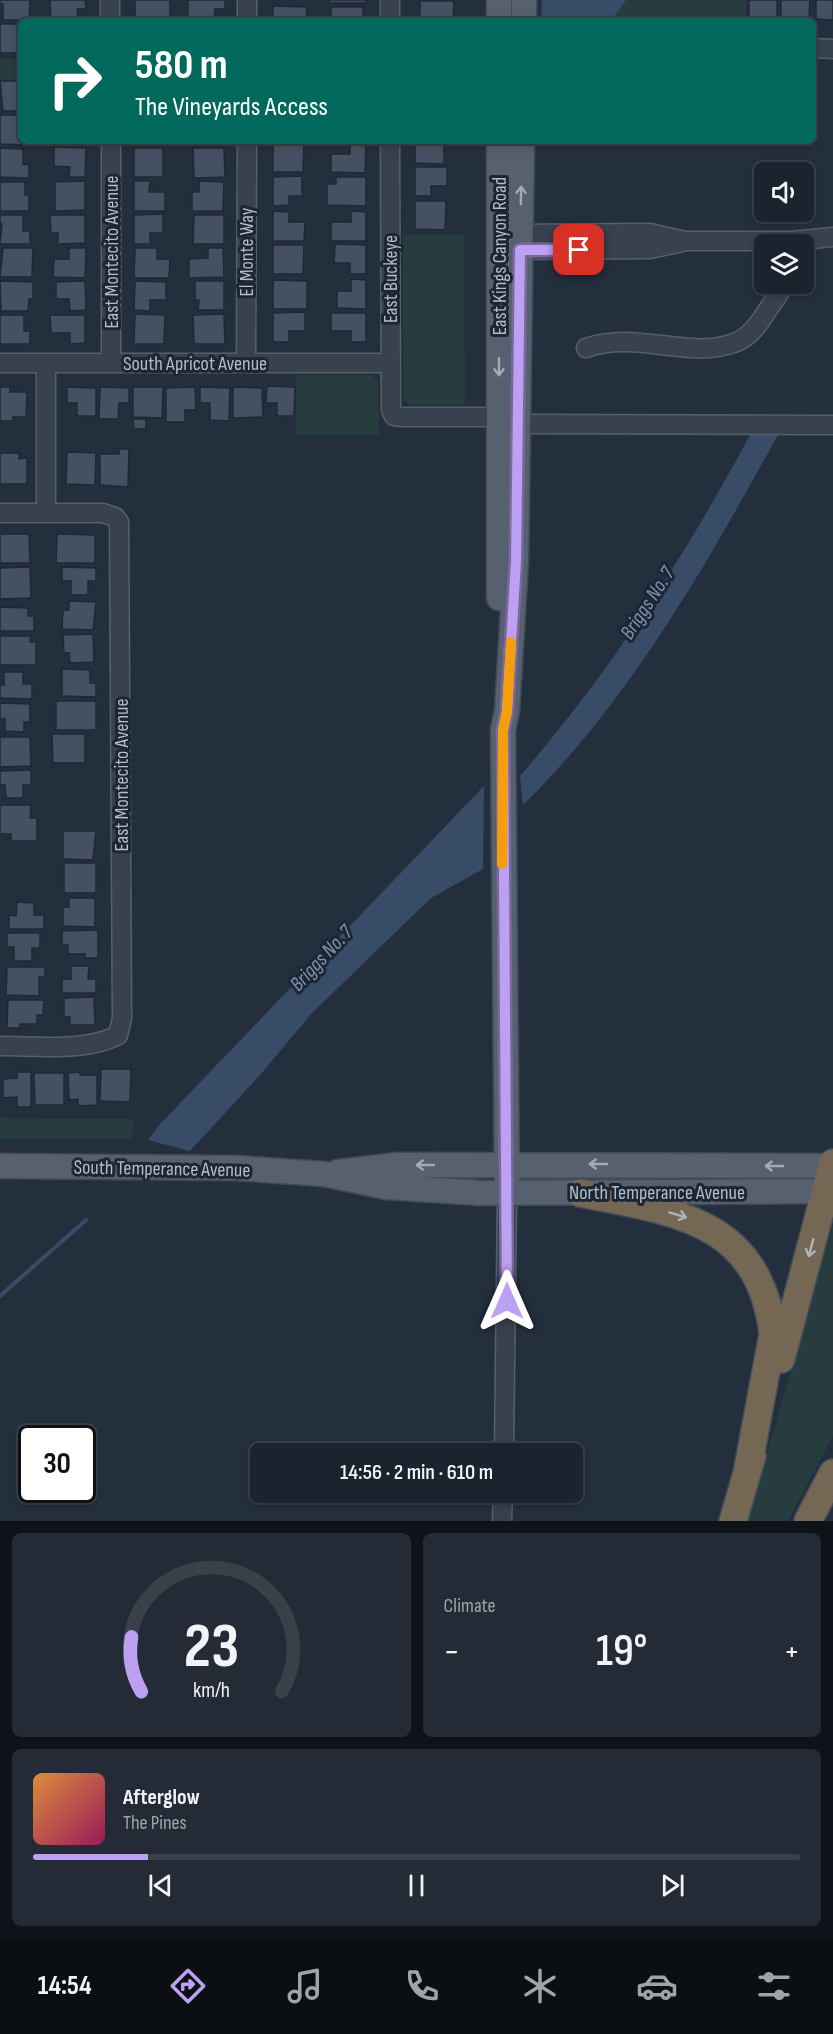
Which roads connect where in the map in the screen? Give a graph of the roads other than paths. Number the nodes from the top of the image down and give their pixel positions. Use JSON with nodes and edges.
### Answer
{"nodes":[{"id":1,"x":110,"y":0,"type":"edge"},
{"id":2,"x":247,"y":0,"type":"edge"},
{"id":3,"x":390,"y":0,"type":"edge"},
{"id":4,"x":499,"y":0,"type":"edge"},
{"id":5,"x":524,"y":0,"type":"edge"},
{"id":6,"x":110,"y":18,"type":"edge"},
{"id":7,"x":247,"y":18,"type":"edge"},
{"id":8,"x":390,"y":18,"type":"edge"},
{"id":9,"x":499,"y":18,"type":"edge"},
{"id":10,"x":524,"y":18,"type":"edge"},
{"id":11,"x":816,"y":48,"type":"edge"},
{"id":12,"x":833,"y":48,"type":"edge"},
{"id":13,"x":111,"y":144,"type":"edge"},
{"id":14,"x":247,"y":144,"type":"edge"},
{"id":15,"x":390,"y":144,"type":"edge"},
{"id":16,"x":499,"y":144,"type":"edge"},
{"id":17,"x":522,"y":144,"type":"edge"},
{"id":18,"x":833,"y":237,"type":"edge"},
{"id":19,"x":814,"y":239,"type":"edge"},
{"id":20,"x":509,"y":242,"type":"junction"},
{"id":21,"x":754,"y":242,"type":"edge"},
{"id":22,"x":778,"y":294,"type":"edge"},
{"id":23,"x":586,"y":348,"type":"dead end"},
{"id":24,"x":0,"y":363,"type":"edge"},
{"id":25,"x":46,"y":363,"type":"junction"},
{"id":26,"x":111,"y":363,"type":"junction"},
{"id":27,"x":246,"y":363,"type":"junction"},
{"id":28,"x":390,"y":363,"type":"junction"},
{"id":29,"x":508,"y":421,"type":"junction"},
{"id":30,"x":833,"y":425,"type":"edge"},
{"id":31,"x":0,"y":513,"type":"edge"},
{"id":32,"x":46,"y":513,"type":"junction"},
{"id":33,"x":503,"y":730,"type":"junction"},
{"id":34,"x":0,"y":1046,"type":"edge"},
{"id":35,"x":483,"y":1164,"type":"joint"},
{"id":36,"x":507,"y":1164,"type":"junction"},
{"id":37,"x":0,"y":1166,"type":"edge"},
{"id":38,"x":324,"y":1174,"type":"junction"},
{"id":39,"x":831,"y":1176,"type":"edge"},
{"id":40,"x":481,"y":1193,"type":"joint"},
{"id":41,"x":507,"y":1193,"type":"junction"},
{"id":42,"x":580,"y":1193,"type":"junction"},
{"id":43,"x":504,"y":1443,"type":"edge"},
{"id":44,"x":747,"y":1473,"type":"junction"},
{"id":45,"x":833,"y":1473,"type":"edge"},
{"id":46,"x":503,"y":1503,"type":"edge"},
{"id":47,"x":502,"y":1521,"type":"edge"},
{"id":48,"x":733,"y":1521,"type":"edge"},
{"id":49,"x":808,"y":1521,"type":"edge"}],
"edges":[{"from":1,"to":6,"type":"street"},
{"from":2,"to":7,"type":"street"},
{"from":3,"to":8,"type":"street"},
{"from":4,"to":9,"type":"main road"},
{"from":5,"to":10,"type":"main road"},
{"from":11,"to":12,"type":"street"},
{"from":13,"to":26,"type":"street","name":"East Montecito Avenue"},
{"from":14,"to":27,"type":"street","name":"El Monte Way"},
{"from":15,"to":28,"type":"street","name":"East Buckeye"},
{"from":16,"to":20,"type":"main road","name":"East Kings Canyon Road"},
{"from":20,"to":17,"type":"main road","name":"East Kings Canyon Road","one_way":true},
{"from":18,"to":19,"type":"street"},
{"from":20,"to":21,"type":"street"},
{"from":20,"to":29,"type":"main road","name":"East Kings Canyon Road"},
{"from":22,"to":23,"type":"street"},
{"from":24,"to":25,"type":"street","name":"South Apricot Avenue"},
{"from":25,"to":26,"type":"street","name":"South Apricot Avenue"},
{"from":25,"to":32,"type":"street"},
{"from":26,"to":27,"type":"street","name":"South Apricot Avenue"},
{"from":27,"to":28,"type":"street","name":"South Apricot Avenue"},
{"from":28,"to":29,"type":"street","name":"East Buckeye"},
{"from":29,"to":30,"type":"street"},
{"from":29,"to":33,"type":"main road","name":"East Kings Canyon Road"},
{"from":29,"to":33,"type":"main road","name":"East Kings Canyon Road"},
{"from":31,"to":32,"type":"street"},
{"from":32,"to":34,"type":"street","name":"East Montecito Avenue"},
{"from":33,"to":36,"type":"main road","name":"East Kings Canyon Road"},
{"from":35,"to":36,"type":"main road","name":"North Temperance Avenue"},
{"from":35,"to":38,"type":"main road","name":"South Temperance Avenue","one_way":true},
{"from":39,"to":36,"type":"main road","name":"North Temperance Avenue","one_way":true},
{"from":36,"to":41,"type":"main road","name":"East Kings Canyon Road"},
{"from":37,"to":38,"type":"main road","name":"South Temperance Avenue"},
{"from":38,"to":40,"type":"main road","name":"South Temperance Avenue"},
{"from":39,"to":42,"type":"main road","name":"North Temperance Avenue"},
{"from":39,"to":44,"type":"highway","one_way":true},
{"from":40,"to":41,"type":"main road","name":"North Temperance Avenue"},
{"from":41,"to":42,"type":"main road","name":"North Temperance Avenue"},
{"from":41,"to":43,"type":"street","name":"East Kings Canyon Road"},
{"from":42,"to":44,"type":"highway","one_way":true},
{"from":44,"to":48,"type":"highway"},
{"from":45,"to":49,"type":"highway"},
{"from":46,"to":47,"type":"street"}]}
